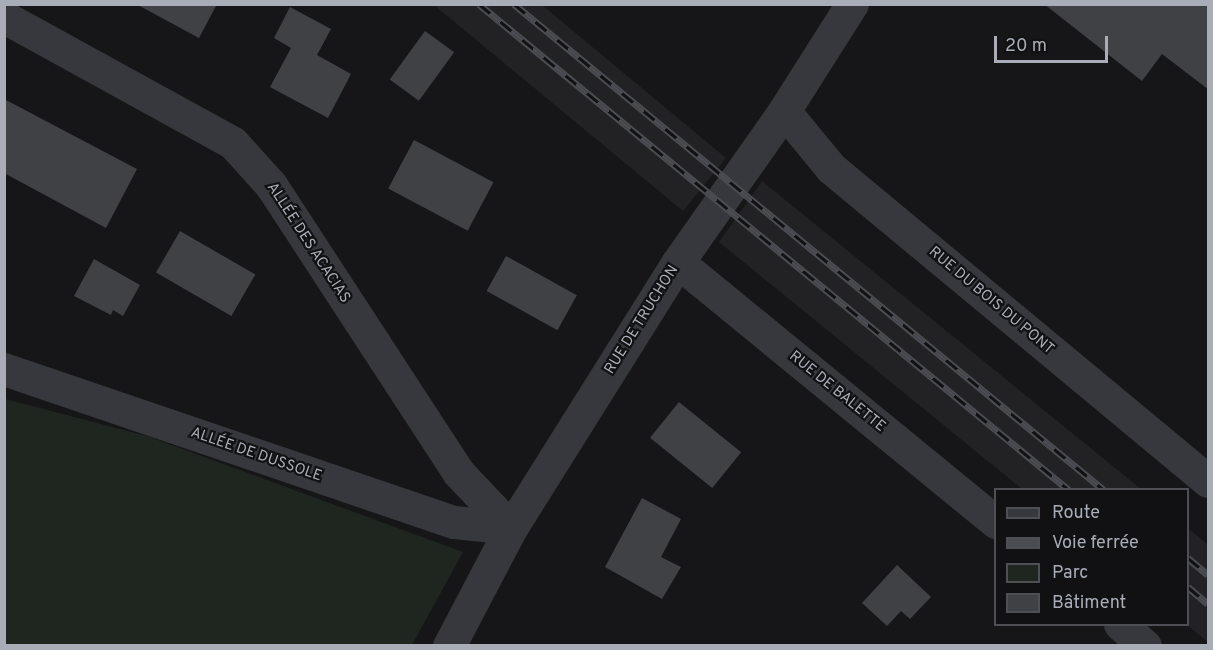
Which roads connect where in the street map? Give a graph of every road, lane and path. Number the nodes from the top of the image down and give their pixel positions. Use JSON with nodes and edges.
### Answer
{"nodes":[{"id":1,"x":852,"y":4,"type":"edge"},
{"id":2,"x":4,"y":16,"type":"edge"},
{"id":3,"x":784,"y":111,"type":"junction"},
{"id":4,"x":678,"y":262,"type":"junction"},
{"id":5,"x":4,"y":369,"type":"edge"},
{"id":6,"x":1209,"y":481,"type":"edge"},
{"id":7,"x":994,"y":520,"type":"edge"},
{"id":8,"x":511,"y":528,"type":"junction"},
{"id":9,"x":1121,"y":626,"type":"edge"},
{"id":10,"x":449,"y":645,"type":"edge"},
{"id":11,"x":1145,"y":645,"type":"edge"}],
"edges":[{"from":1,"to":3,"type":"street","name":"RUE DE TRUCHON"},
{"from":2,"to":8,"type":"street","name":"ALLÉE DES ACACIAS"},
{"from":3,"to":4,"type":"street","name":"RUE DE TRUCHON"},
{"from":3,"to":6,"type":"street","name":"RUE DU BOIS DU PONT"},
{"from":4,"to":7,"type":"street","name":"RUE DE BALETTE"},
{"from":4,"to":8,"type":"street","name":"RUE DE TRUCHON"},
{"from":5,"to":8,"type":"street","name":"ALLÉE DE DUSSOLE"},
{"from":8,"to":10,"type":"street","name":"RUE DE TRUCHON"},
{"from":9,"to":11,"type":"street"}]}
